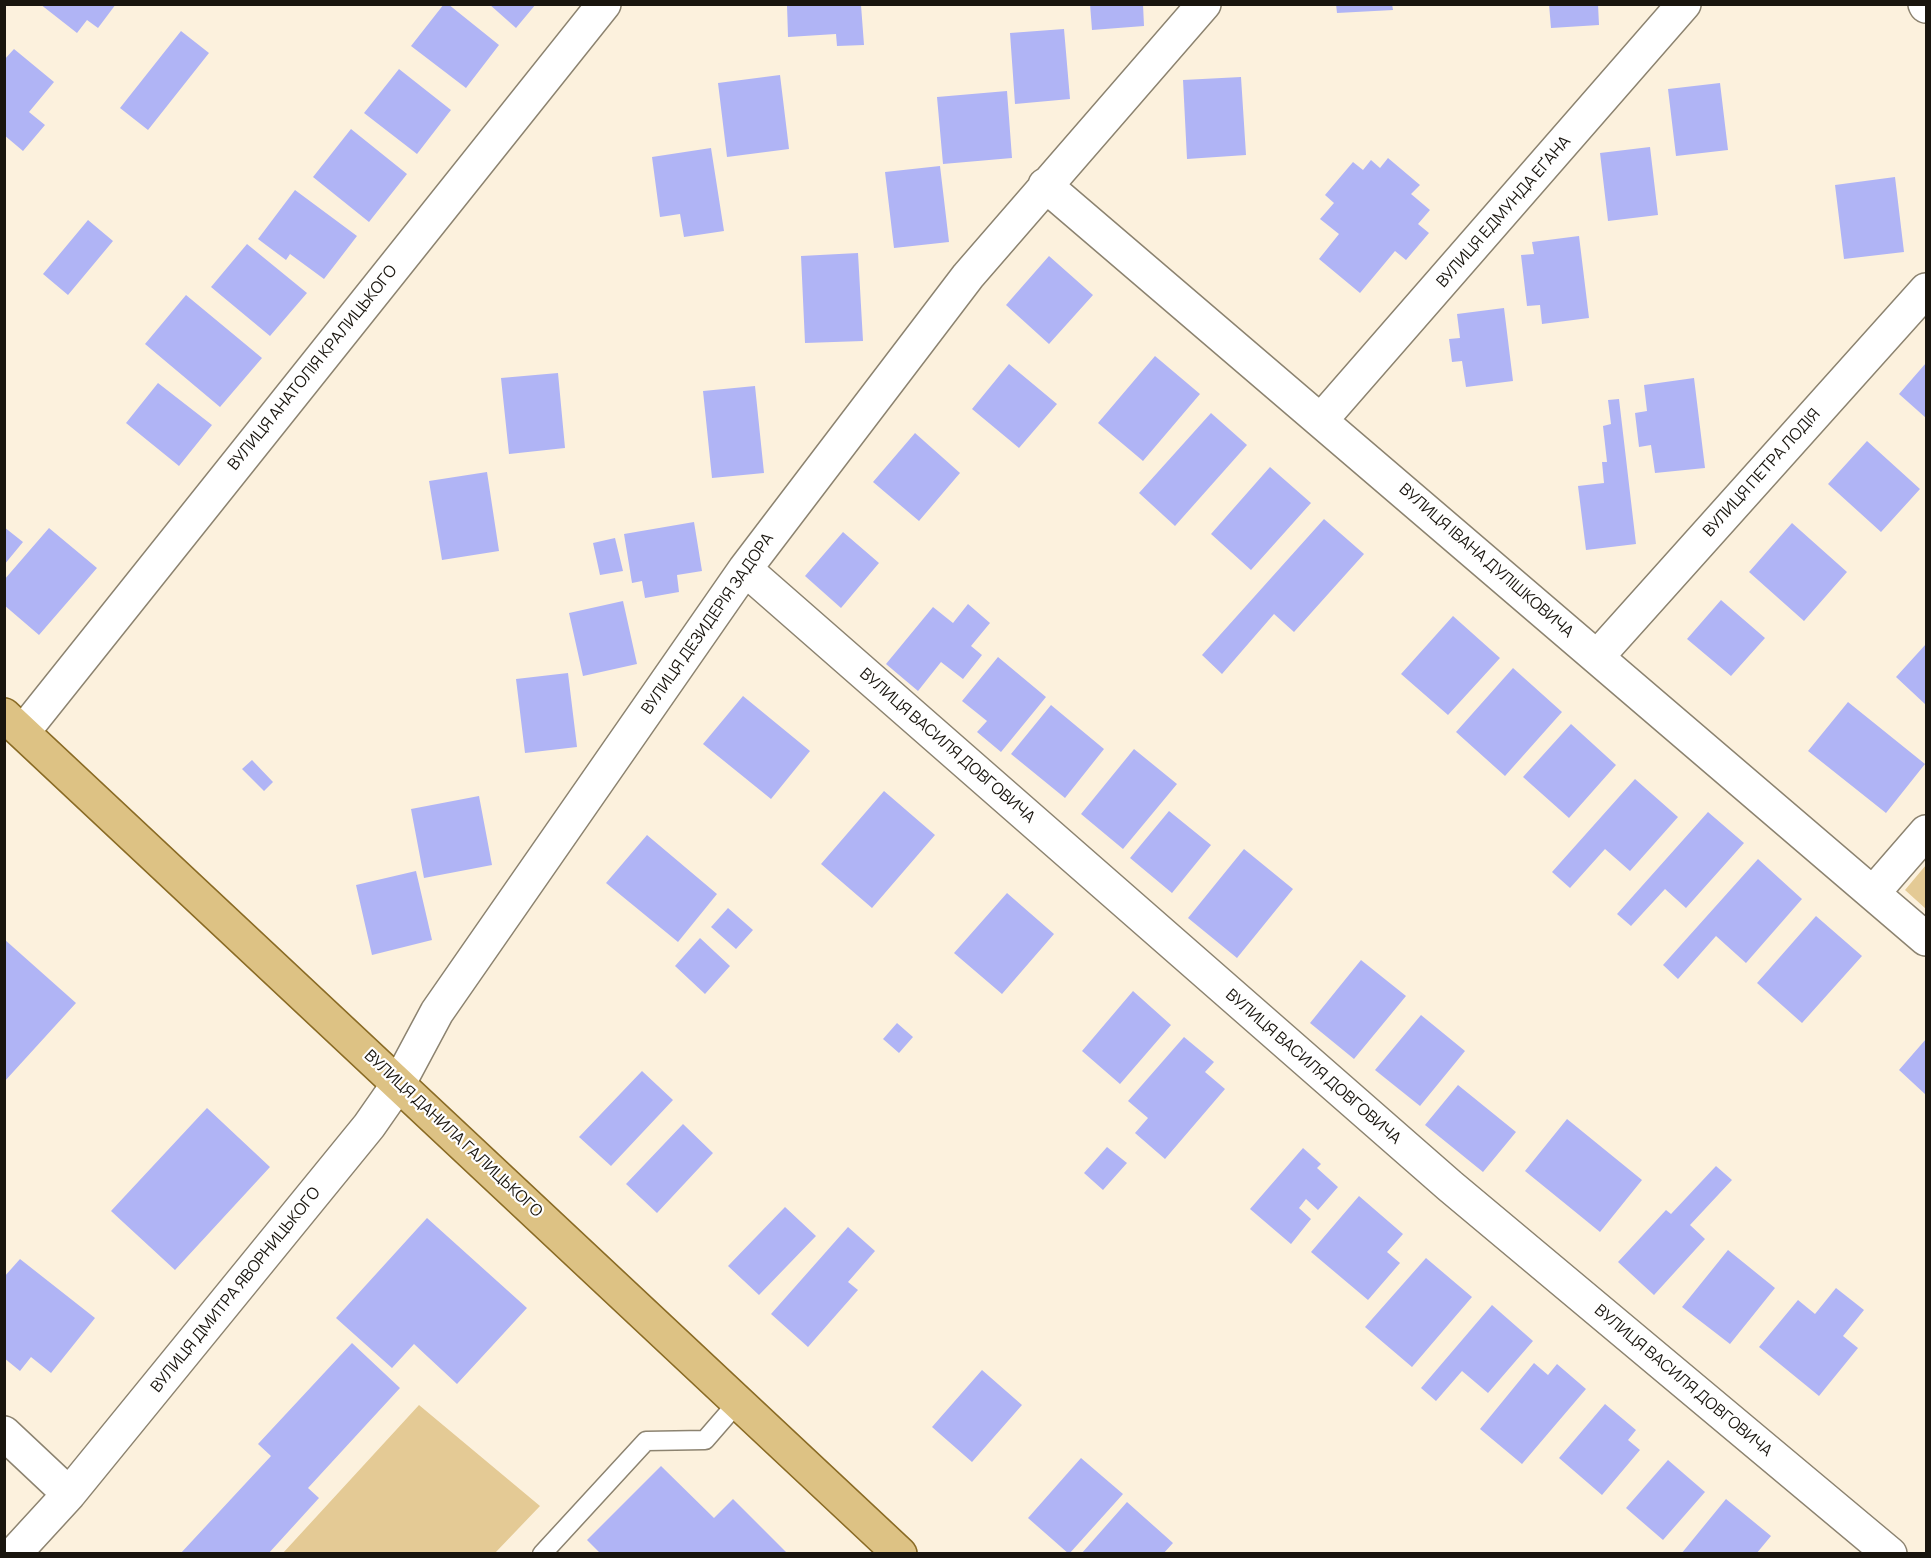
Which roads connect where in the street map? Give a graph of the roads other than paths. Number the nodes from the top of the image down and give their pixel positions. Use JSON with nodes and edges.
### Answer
{"nodes":[{"id":1,"x":604,"y":4,"type":"edge"},
{"id":2,"x":1204,"y":4,"type":"edge"},
{"id":3,"x":1684,"y":4,"type":"edge"},
{"id":4,"x":1045,"y":185,"type":"junction"},
{"id":5,"x":1926,"y":290,"type":"edge"},
{"id":6,"x":1322,"y":419,"type":"junction"},
{"id":7,"x":745,"y":569,"type":"junction"},
{"id":8,"x":1597,"y":657,"type":"junction"},
{"id":9,"x":14,"y":723,"type":"edge"},
{"id":10,"x":1926,"y":832,"type":"edge"},
{"id":11,"x":1873,"y":893,"type":"junction"},
{"id":12,"x":1926,"y":939,"type":"edge"},
{"id":13,"x":399,"y":1083,"type":"junction"},
{"id":14,"x":738,"y":1402,"type":"junction"},
{"id":15,"x":4,"y":1433,"type":"edge"},
{"id":16,"x":69,"y":1494,"type":"junction"},
{"id":17,"x":14,"y":1554,"type":"edge"},
{"id":18,"x":542,"y":1554,"type":"edge"},
{"id":19,"x":900,"y":1554,"type":"edge"},
{"id":20,"x":1890,"y":1554,"type":"edge"}],
"edges":[{"from":1,"to":9,"type":"street","name":"ВУЛИЦЯ АНАТОЛІЯ КРАЛИЦЬКОГО"},
{"from":2,"to":4,"type":"street","name":"ВУЛИЦЯ ДЕЗИДЕРІЯ ЗАДОРА"},
{"from":3,"to":6,"type":"street","name":"ВУЛИЦЯ ЕДМУНДА ЕҐАНА"},
{"from":4,"to":6,"type":"street","name":"ВУЛИЦЯ ІВАНА ДУЛІШКОВИЧА"},
{"from":4,"to":7,"type":"street","name":"ВУЛИЦЯ ДЕЗИДЕРІЯ ЗАДОРА"},
{"from":5,"to":8,"type":"street","name":"ВУЛИЦЯ ПЕТРА ЛОДІЯ"},
{"from":6,"to":8,"type":"street","name":"ВУЛИЦЯ ІВАНА ДУЛІШКОВИЧА"},
{"from":7,"to":13,"type":"street","name":"ВУЛИЦЯ ДЕЗИДЕРІЯ ЗАДОРА"},
{"from":7,"to":20,"type":"street","name":"ВУЛИЦЯ ВАСИЛЯ ДОВГОВИЧА"},
{"from":8,"to":11,"type":"street","name":"ВУЛИЦЯ ІВАНА ДУЛІШКОВИЧА"},
{"from":9,"to":13,"type":"main road","name":"ВУЛИЦЯ ДАНИЛА ГАЛИЦЬКОГО"},
{"from":10,"to":11,"type":"street"},
{"from":11,"to":12,"type":"street","name":"ВУЛИЦЯ ІВАНА ДУЛІШКОВИЧА"},
{"from":13,"to":14,"type":"main road","name":"ВУЛИЦЯ ДАНИЛА ГАЛИЦЬКОГО"},
{"from":13,"to":16,"type":"street","name":"ВУЛИЦЯ ДМИТРА ЯВОРНИЦЬКОГО"},
{"from":14,"to":18,"type":"lane"},
{"from":14,"to":19,"type":"main road","name":"ВУЛИЦЯ ДАНИЛА ГАЛИЦЬКОГО"},
{"from":15,"to":16,"type":"street"},
{"from":16,"to":17,"type":"street","name":"ВУЛИЦЯ ДМИТРА ЯВОРНИЦЬКОГО"}]}
